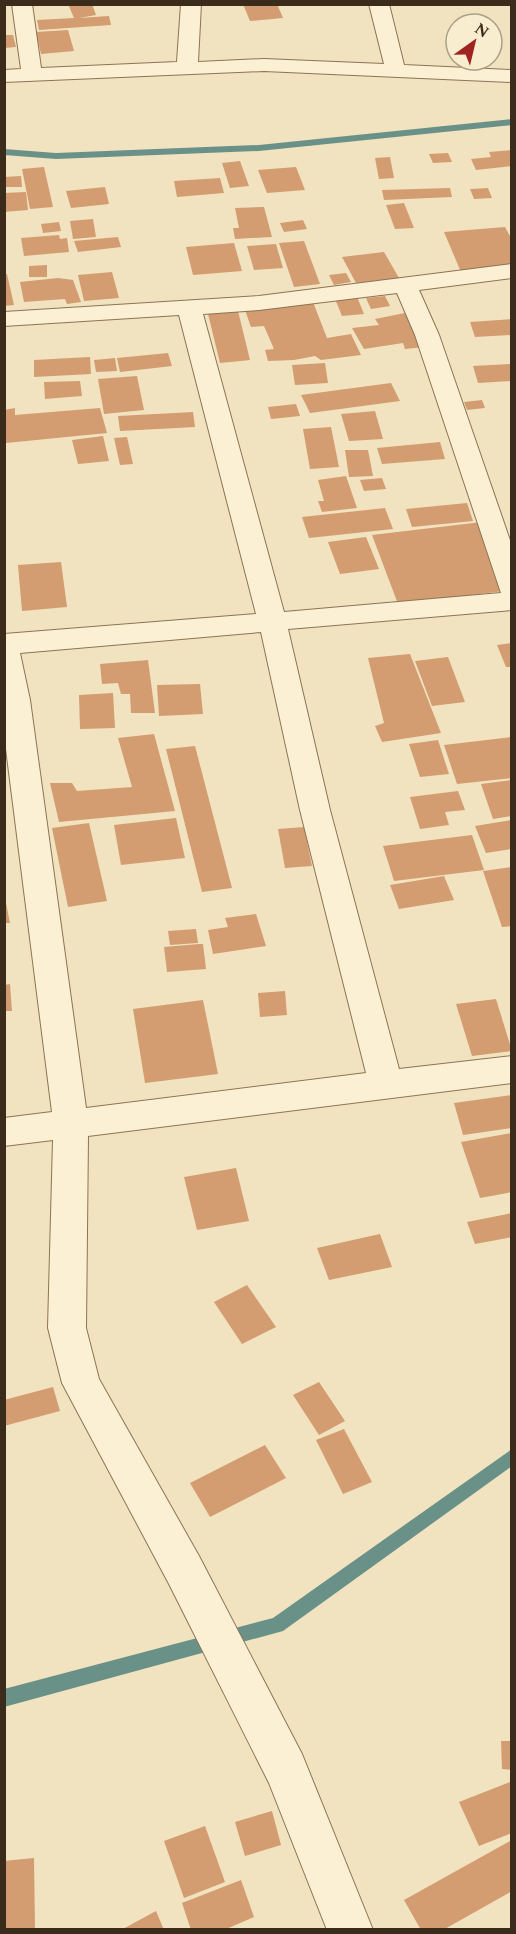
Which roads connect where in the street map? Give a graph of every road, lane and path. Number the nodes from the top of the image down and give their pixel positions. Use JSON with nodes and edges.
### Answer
{"nodes":[{"id":1,"x":22,"y":4,"type":"edge"},
{"id":2,"x":190,"y":4,"type":"edge"},
{"id":3,"x":379,"y":4,"type":"edge"},
{"id":4,"x":395,"y":69,"type":"junction"},
{"id":5,"x":188,"y":70,"type":"junction"},
{"id":6,"x":4,"y":76,"type":"edge"},
{"id":7,"x":32,"y":76,"type":"junction"},
{"id":8,"x":512,"y":76,"type":"edge"},
{"id":9,"x":512,"y":271,"type":"edge"},
{"id":10,"x":405,"y":284,"type":"junction"},
{"id":11,"x":189,"y":308,"type":"junction"},
{"id":12,"x":4,"y":318,"type":"edge"},
{"id":13,"x":512,"y":588,"type":"edge"},
{"id":14,"x":512,"y":601,"type":"edge"},
{"id":15,"x":272,"y":620,"type":"junction"},
{"id":16,"x":5,"y":645,"type":"edge"},
{"id":17,"x":512,"y":1069,"type":"edge"},
{"id":18,"x":386,"y":1085,"type":"junction"},
{"id":19,"x":71,"y":1123,"type":"junction"},
{"id":20,"x":4,"y":1132,"type":"edge"},
{"id":21,"x":350,"y":1929,"type":"edge"}],
"edges":[{"from":1,"to":7,"type":"street"},
{"from":2,"to":5,"type":"street"},
{"from":3,"to":4,"type":"street"},
{"from":4,"to":5,"type":"street"},
{"from":4,"to":8,"type":"street"},
{"from":5,"to":7,"type":"street"},
{"from":6,"to":7,"type":"street"},
{"from":9,"to":10,"type":"street"},
{"from":10,"to":11,"type":"street"},
{"from":10,"to":13,"type":"street"},
{"from":11,"to":12,"type":"street"},
{"from":11,"to":15,"type":"street"},
{"from":14,"to":15,"type":"street"},
{"from":15,"to":16,"type":"street"},
{"from":15,"to":18,"type":"street"},
{"from":16,"to":19,"type":"street"},
{"from":17,"to":18,"type":"street"},
{"from":18,"to":19,"type":"street"},
{"from":19,"to":20,"type":"street"},
{"from":19,"to":21,"type":"street"}]}
